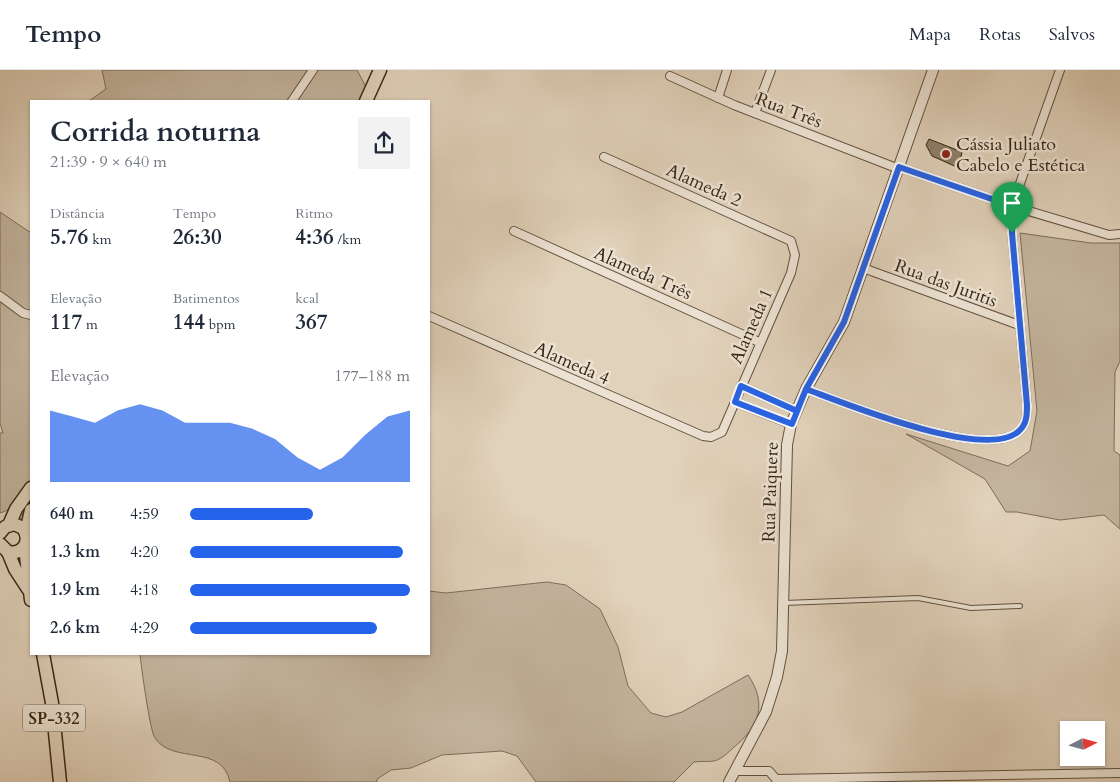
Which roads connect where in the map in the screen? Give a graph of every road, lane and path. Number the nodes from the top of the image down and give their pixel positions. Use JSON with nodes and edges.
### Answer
{"nodes":[{"id":1,"x":313,"y":70,"type":"edge"},
{"id":2,"x":380,"y":70,"type":"edge"},
{"id":3,"x":727,"y":70,"type":"edge"},
{"id":4,"x":771,"y":70,"type":"edge"},
{"id":5,"x":933,"y":70,"type":"edge"},
{"id":6,"x":1060,"y":70,"type":"edge"},
{"id":7,"x":670,"y":76,"type":"dead end"},
{"id":8,"x":718,"y":98,"type":"junction"},
{"id":9,"x":293,"y":100,"type":"edge"},
{"id":10,"x":366,"y":100,"type":"edge"},
{"id":11,"x":755,"y":113,"type":"junction"},
{"id":12,"x":604,"y":157,"type":"dead end"},
{"id":13,"x":899,"y":168,"type":"junction"},
{"id":14,"x":1012,"y":206,"type":"junction"},
{"id":15,"x":514,"y":231,"type":"dead end"},
{"id":16,"x":1120,"y":234,"type":"edge"},
{"id":17,"x":792,"y":241,"type":"joint"},
{"id":18,"x":863,"y":268,"type":"junction"},
{"id":19,"x":0,"y":296,"type":"edge"},
{"id":20,"x":30,"y":315,"type":"edge"},
{"id":21,"x":430,"y":316,"type":"edge"},
{"id":22,"x":1019,"y":325,"type":"junction"},
{"id":23,"x":759,"y":342,"type":"junction"},
{"id":24,"x":741,"y":386,"type":"junction"},
{"id":25,"x":806,"y":389,"type":"junction"},
{"id":26,"x":735,"y":402,"type":"junction"},
{"id":27,"x":797,"y":411,"type":"junction"},
{"id":28,"x":792,"y":424,"type":"junction"},
{"id":29,"x":704,"y":436,"type":"joint"},
{"id":30,"x":30,"y":489,"type":"edge"},
{"id":31,"x":30,"y":514,"type":"edge"},
{"id":32,"x":4,"y":528,"type":"edge"},
{"id":33,"x":26,"y":532,"type":"junction"},
{"id":34,"x":2,"y":547,"type":"edge"},
{"id":35,"x":25,"y":547,"type":"junction"},
{"id":36,"x":30,"y":596,"type":"edge"},
{"id":37,"x":784,"y":604,"type":"junction"},
{"id":38,"x":1020,"y":606,"type":"dead end"},
{"id":39,"x":43,"y":655,"type":"edge"},
{"id":40,"x":736,"y":771,"type":"junction"},
{"id":41,"x":1120,"y":773,"type":"edge"},
{"id":42,"x":1021,"y":778,"type":"edge"},
{"id":43,"x":775,"y":781,"type":"edge"},
{"id":44,"x":60,"y":782,"type":"edge"},
{"id":45,"x":729,"y":782,"type":"edge"}],
"edges":[{"from":1,"to":9,"type":"street"},
{"from":2,"to":10,"type":"main road"},
{"from":3,"to":8,"type":"street"},
{"from":4,"to":11,"type":"street"},
{"from":5,"to":13,"type":"street","name":"Rua Paiquere"},
{"from":6,"to":14,"type":"street"},
{"from":7,"to":8,"type":"street","name":"Rua Três"},
{"from":8,"to":11,"type":"street","name":"Rua Três"},
{"from":11,"to":13,"type":"street","name":"Rua Três"},
{"from":12,"to":17,"type":"street","name":"Alameda 2"},
{"from":13,"to":14,"type":"street","name":"Rua Três"},
{"from":13,"to":18,"type":"street","name":"Rua Paiquere"},
{"from":14,"to":16,"type":"street","name":"Rua Três"},
{"from":14,"to":22,"type":"street"},
{"from":15,"to":23,"type":"street","name":"Alameda Três"},
{"from":17,"to":23,"type":"street","name":"Alameda 1"},
{"from":18,"to":22,"type":"street","name":"Rua das Juritis"},
{"from":18,"to":25,"type":"street","name":"Rua Paiquere"},
{"from":19,"to":20,"type":"street"},
{"from":21,"to":29,"type":"street","name":"Alameda 4"},
{"from":22,"to":25,"type":"street"},
{"from":23,"to":24,"type":"street","name":"Alameda 1"},
{"from":24,"to":26,"type":"street","name":"Alameda 1"},
{"from":24,"to":27,"type":"street"},
{"from":25,"to":27,"type":"street","name":"Rua Paiquere"},
{"from":26,"to":28,"type":"street"},
{"from":26,"to":29,"type":"street","name":"Alameda 1"},
{"from":27,"to":28,"type":"street","name":"Rua Paiquere"},
{"from":28,"to":37,"type":"street","name":"Rua Paiquere"},
{"from":30,"to":32,"type":"main road"},
{"from":31,"to":33,"type":"main road"},
{"from":32,"to":33,"type":"main road"},
{"from":33,"to":35,"type":"main road"},
{"from":34,"to":35,"type":"main road"},
{"from":34,"to":36,"type":"main road"},
{"from":35,"to":36,"type":"main road"},
{"from":37,"to":38,"type":"lane"},
{"from":37,"to":40,"type":"street","name":"Rua Paiquere"},
{"from":39,"to":44,"type":"main road","number":"SP-332"},
{"from":40,"to":43,"type":"street"},
{"from":40,"to":45,"type":"street","name":"Rua Paiquere"},
{"from":41,"to":42,"type":"street"},
{"from":42,"to":43,"type":"street"}]}
